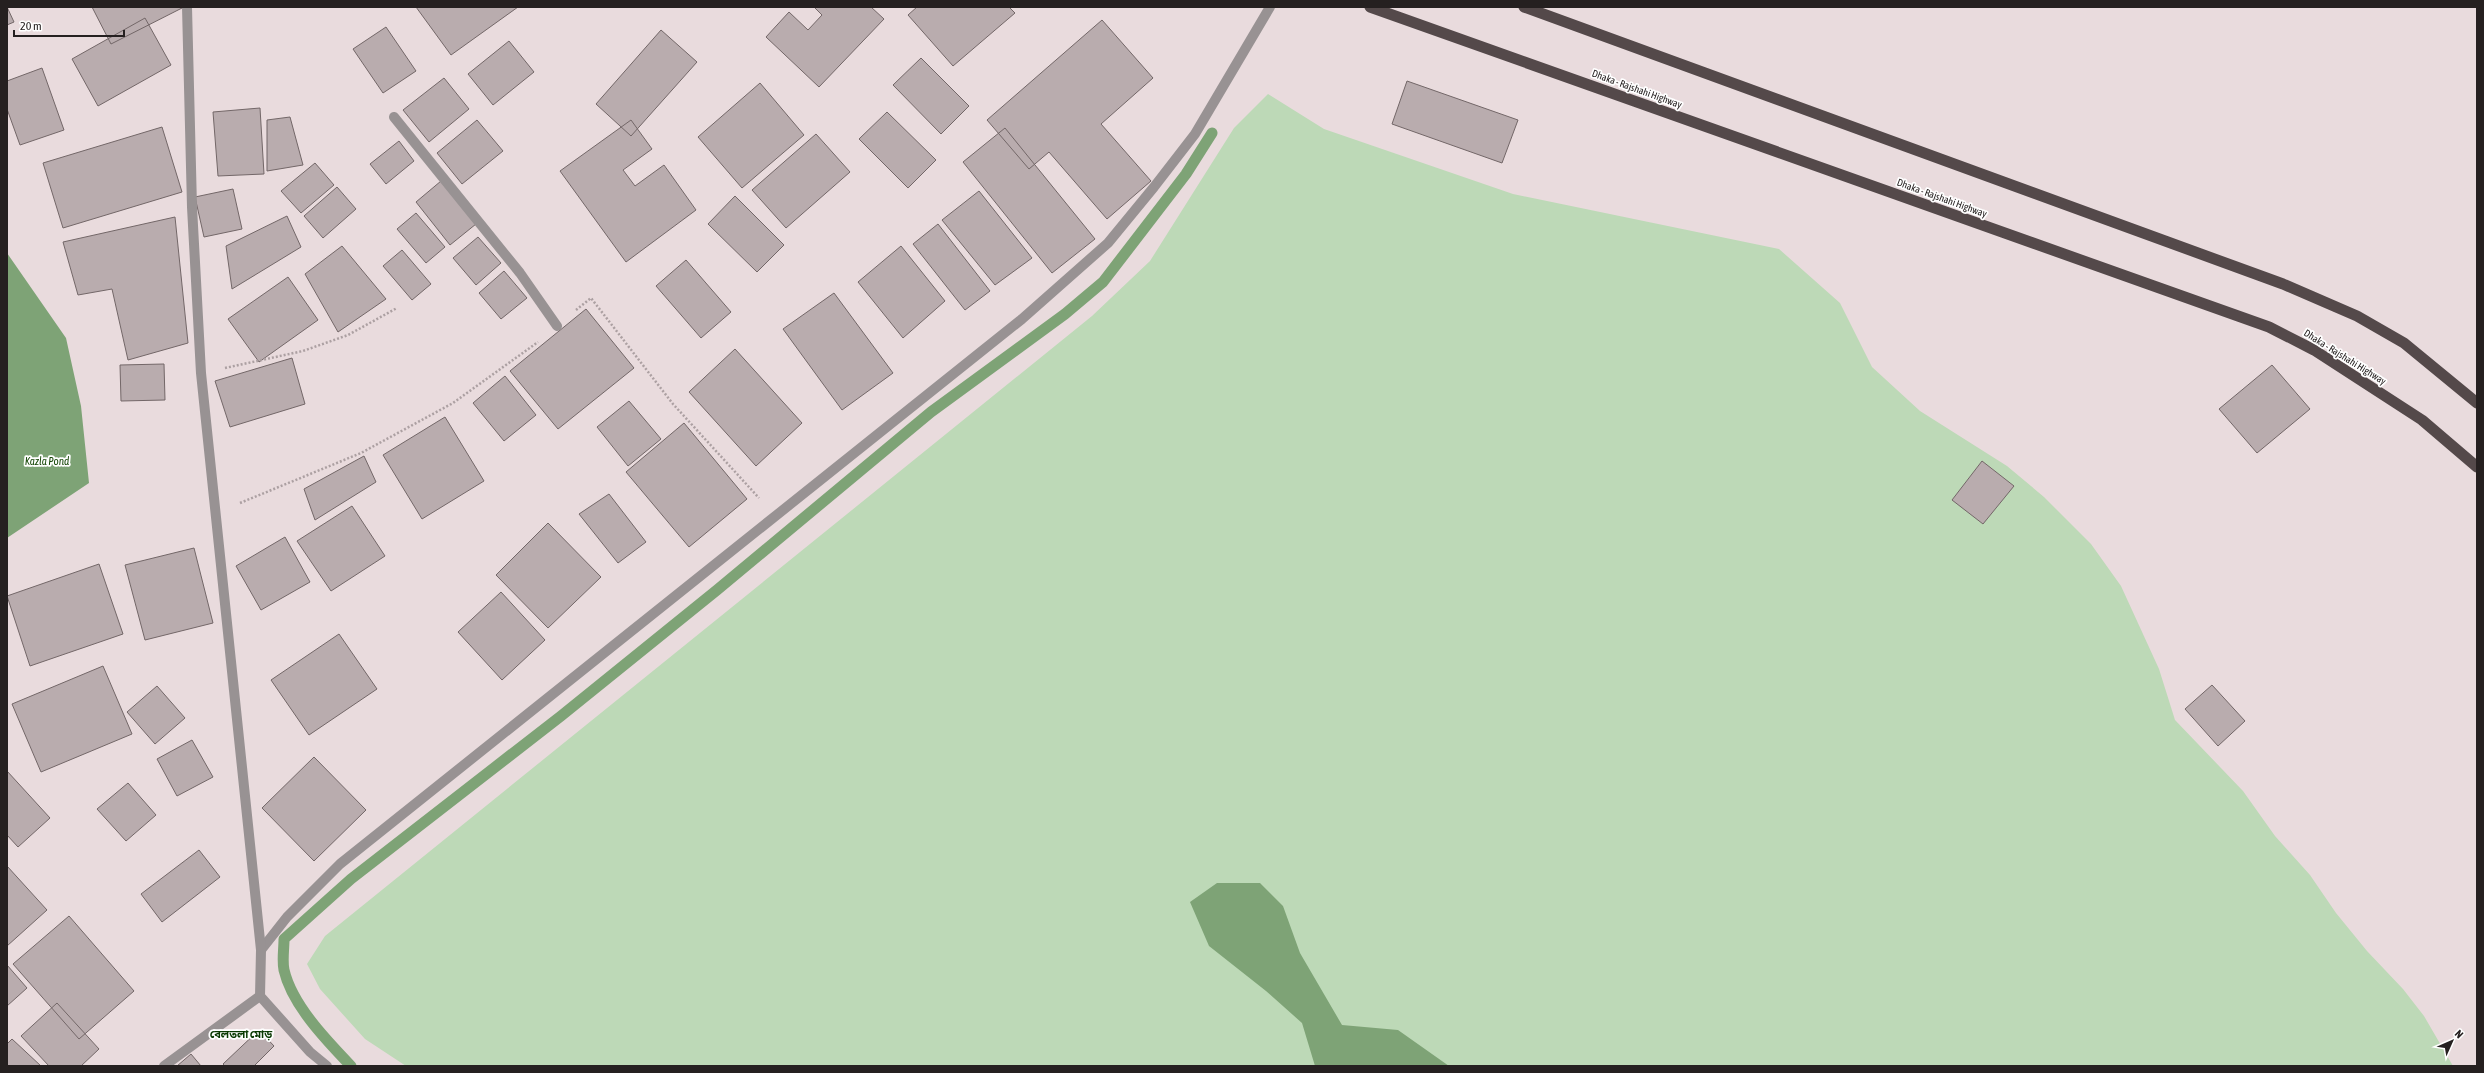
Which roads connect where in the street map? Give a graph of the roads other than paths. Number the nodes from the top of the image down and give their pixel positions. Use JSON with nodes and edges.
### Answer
{"nodes":[{"id":1,"x":187,"y":7,"type":"edge"},
{"id":2,"x":1270,"y":7,"type":"edge"},
{"id":3,"x":1370,"y":7,"type":"edge"},
{"id":4,"x":1524,"y":7,"type":"edge"},
{"id":5,"x":394,"y":117,"type":"dead end"},
{"id":6,"x":557,"y":326,"type":"road end"},
{"id":7,"x":2477,"y":403,"type":"edge"},
{"id":8,"x":2477,"y":467,"type":"edge"},
{"id":9,"x":261,"y":950,"type":"junction"},
{"id":10,"x":260,"y":996,"type":"junction"},
{"id":11,"x":164,"y":1066,"type":"edge"},
{"id":12,"x":327,"y":1066,"type":"edge"}],
"edges":[{"from":1,"to":9,"type":"street"},
{"from":2,"to":9,"type":"street"},
{"from":3,"to":8,"type":"highway","name":"Dhaka - Rajshahi Highway"},
{"from":4,"to":7,"type":"highway"},
{"from":5,"to":6,"type":"street"},
{"from":9,"to":10,"type":"street"},
{"from":10,"to":11,"type":"street"},
{"from":10,"to":12,"type":"street"}]}
